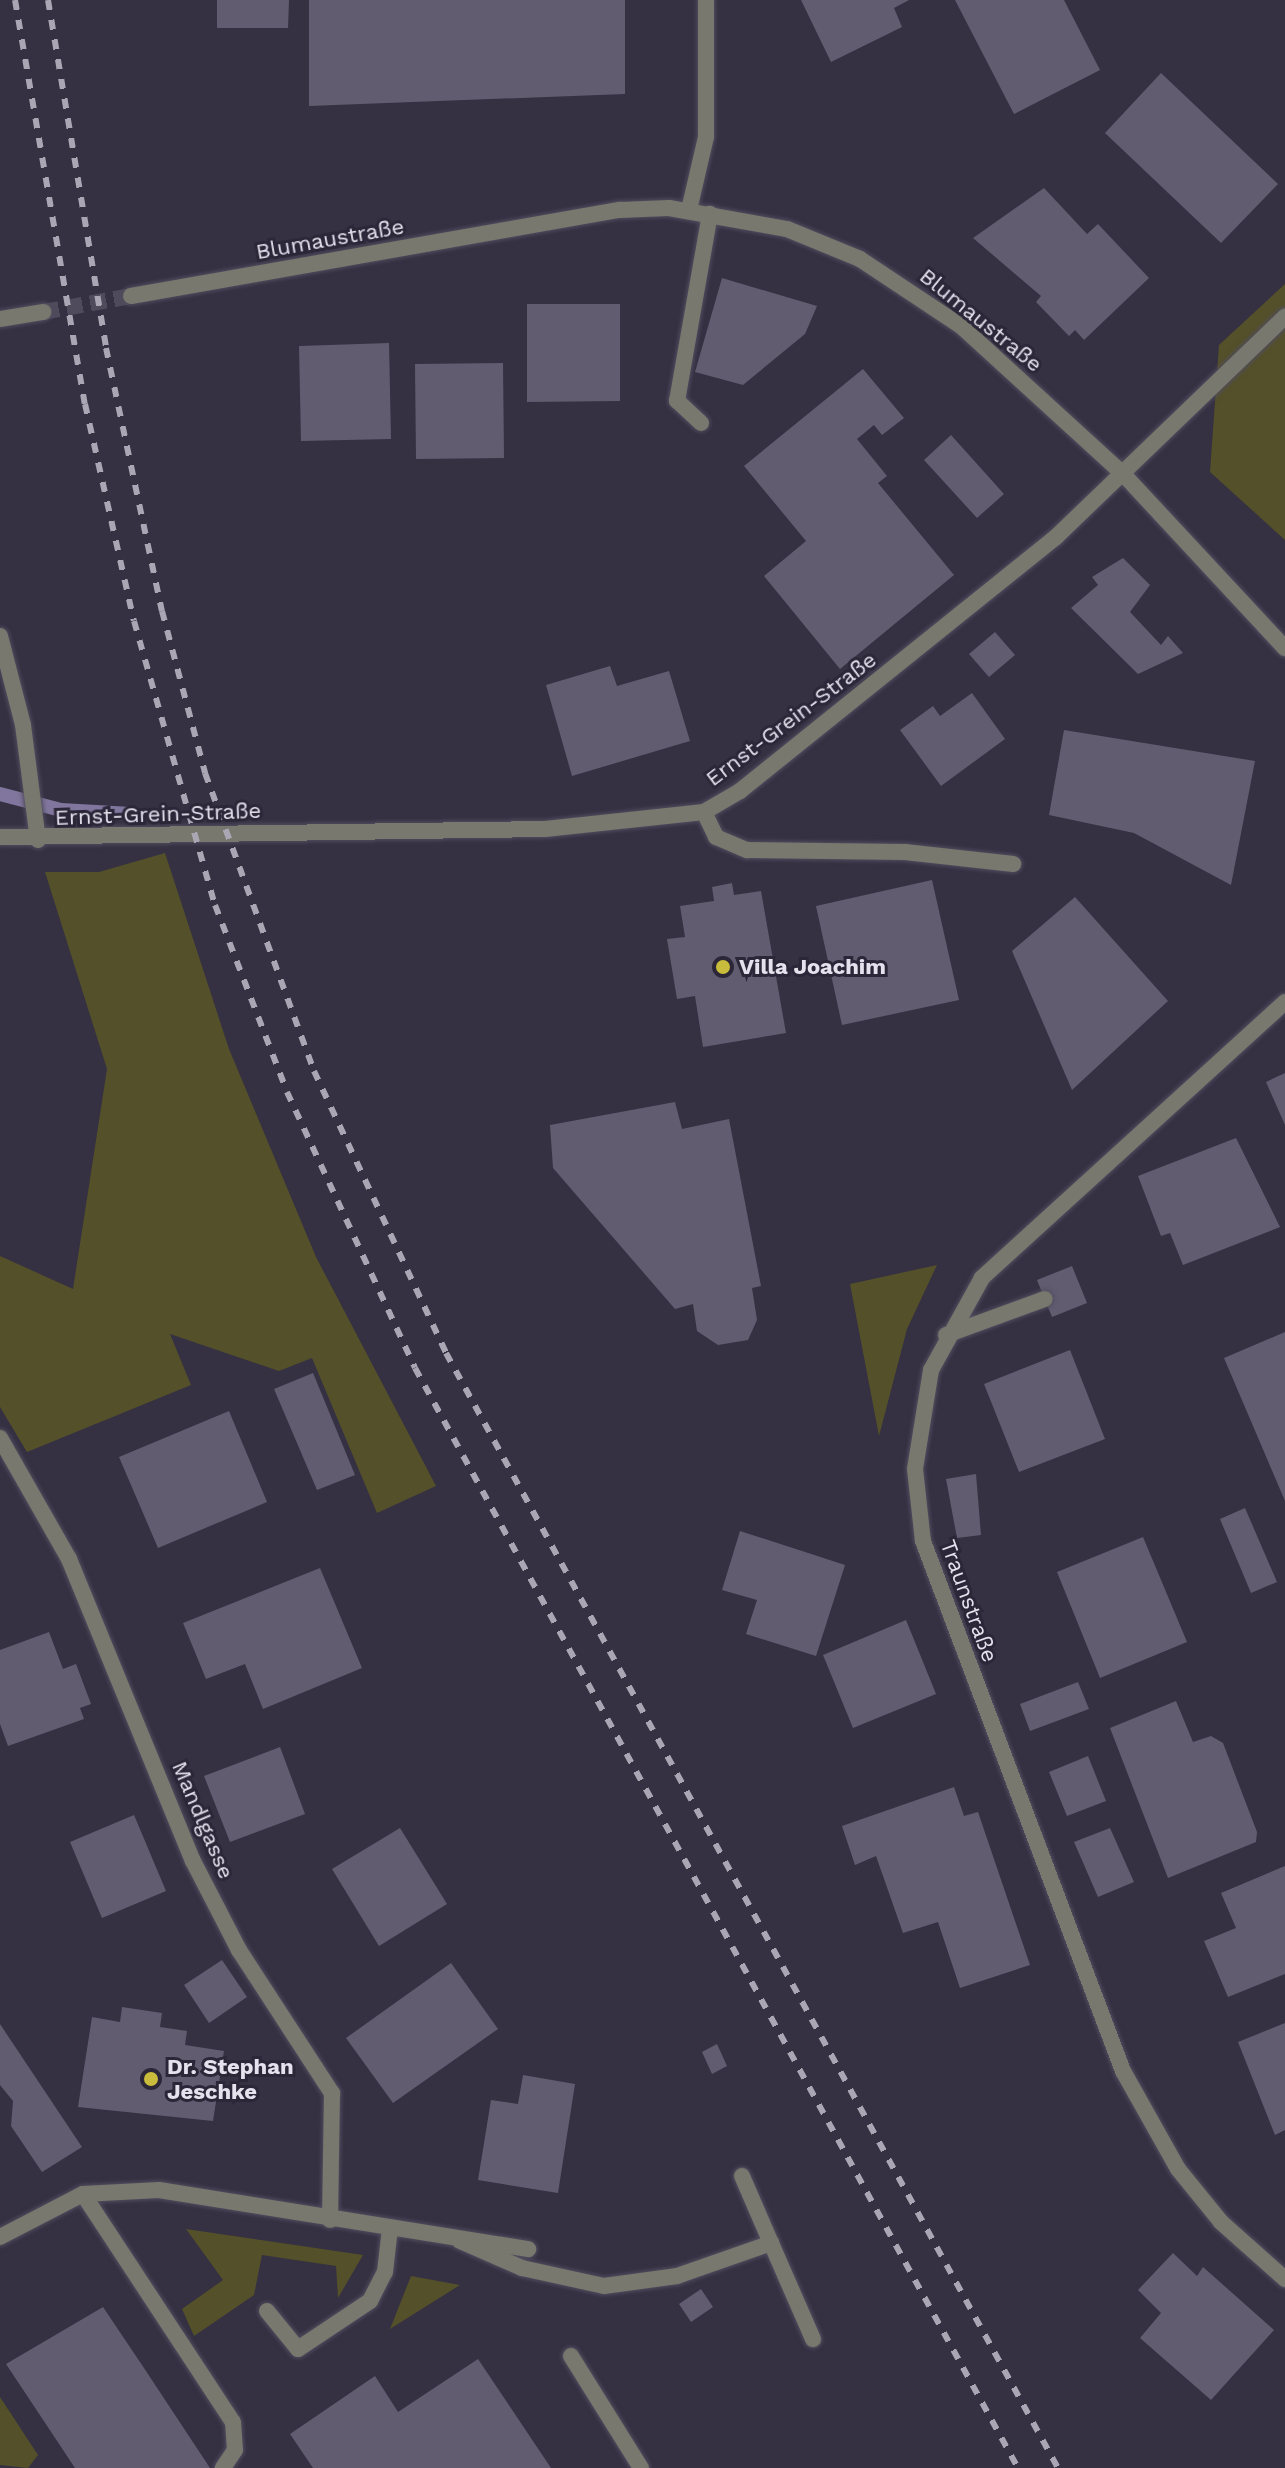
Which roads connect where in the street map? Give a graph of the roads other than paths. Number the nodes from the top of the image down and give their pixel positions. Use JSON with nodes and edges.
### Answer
{"nodes":[{"id":1,"x":706,"y":0,"type":"edge"},
{"id":2,"x":689,"y":210,"type":"junction"},
{"id":3,"x":710,"y":214,"type":"junction"},
{"id":4,"x":131,"y":296,"type":"tunnel mouth"},
{"id":5,"x":43,"y":312,"type":"tunnel mouth"},
{"id":6,"x":1285,"y":317,"type":"edge"},
{"id":7,"x":0,"y":319,"type":"edge"},
{"id":8,"x":701,"y":423,"type":"dead end"},
{"id":9,"x":1125,"y":476,"type":"junction"},
{"id":10,"x":0,"y":636,"type":"edge"},
{"id":11,"x":1285,"y":648,"type":"edge"},
{"id":12,"x":704,"y":812,"type":"junction"},
{"id":13,"x":38,"y":833,"type":"junction"},
{"id":14,"x":0,"y":837,"type":"edge"},
{"id":15,"x":1013,"y":864,"type":"dead end"},
{"id":16,"x":1285,"y":1002,"type":"edge"},
{"id":17,"x":1045,"y":1299,"type":"dead end"},
{"id":18,"x":946,"y":1335,"type":"junction"},
{"id":19,"x":0,"y":1438,"type":"edge"},
{"id":20,"x":742,"y":2176,"type":"dead end"},
{"id":21,"x":83,"y":2194,"type":"junction"},
{"id":22,"x":330,"y":2220,"type":"junction"},
{"id":23,"x":390,"y":2228,"type":"junction"},
{"id":24,"x":0,"y":2237,"type":"edge"},
{"id":25,"x":451,"y":2237,"type":"junction"},
{"id":26,"x":771,"y":2243,"type":"junction"},
{"id":27,"x":528,"y":2249,"type":"dead end"},
{"id":28,"x":1285,"y":2279,"type":"edge"},
{"id":29,"x":267,"y":2311,"type":"dead end"},
{"id":30,"x":813,"y":2339,"type":"dead end"},
{"id":31,"x":571,"y":2356,"type":"dead end"},
{"id":32,"x":223,"y":2468,"type":"edge"},
{"id":33,"x":641,"y":2468,"type":"edge"}],
"edges":[{"from":1,"to":2,"type":"street"},
{"from":2,"to":3,"type":"street","name":"Blumaustraße"},
{"from":2,"to":4,"type":"street","name":"Blumaustraße"},
{"from":3,"to":8,"type":"street"},
{"from":3,"to":9,"type":"street","name":"Blumaustraße"},
{"from":5,"to":7,"type":"street"},
{"from":6,"to":9,"type":"street","name":"Ernst-Grein-Straße"},
{"from":9,"to":11,"type":"street","name":"Blumaustraße"},
{"from":9,"to":12,"type":"street","name":"Ernst-Grein-Straße"},
{"from":10,"to":13,"type":"street"},
{"from":12,"to":13,"type":"street","name":"Ernst-Grein-Straße"},
{"from":12,"to":15,"type":"street"},
{"from":13,"to":14,"type":"street","name":"Ernst-Grein-Straße"},
{"from":16,"to":18,"type":"street","name":"Traunstraße"},
{"from":17,"to":18,"type":"street"},
{"from":18,"to":28,"type":"street","name":"Traunstraße"},
{"from":19,"to":22,"type":"street","name":"Mandlgasse"},
{"from":20,"to":26,"type":"street"},
{"from":21,"to":22,"type":"street"},
{"from":21,"to":24,"type":"street"},
{"from":21,"to":32,"type":"street"},
{"from":22,"to":23,"type":"street"},
{"from":23,"to":25,"type":"street"},
{"from":23,"to":29,"type":"street"},
{"from":25,"to":26,"type":"street"},
{"from":25,"to":27,"type":"street"},
{"from":26,"to":30,"type":"street"},
{"from":31,"to":33,"type":"street"}]}
